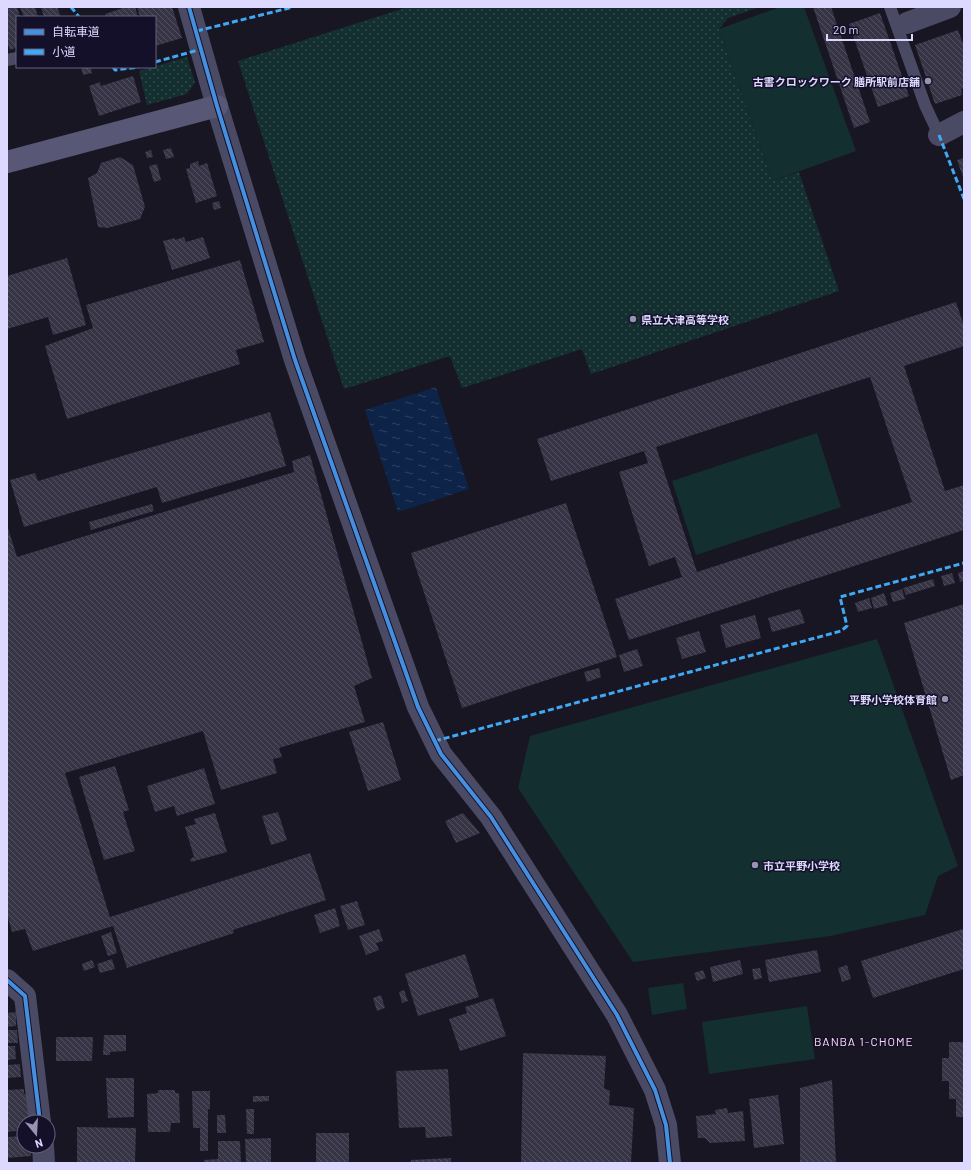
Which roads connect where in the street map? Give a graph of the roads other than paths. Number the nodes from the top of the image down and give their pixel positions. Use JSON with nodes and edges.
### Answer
{"nodes":[{"id":1,"x":189,"y":7,"type":"edge"},
{"id":2,"x":890,"y":7,"type":"edge"},
{"id":3,"x":950,"y":7,"type":"edge"},
{"id":4,"x":907,"y":23,"type":"dead end"},
{"id":5,"x":217,"y":106,"type":"junction"},
{"id":6,"x":964,"y":122,"type":"edge"},
{"id":7,"x":939,"y":135,"type":"joint"},
{"id":8,"x":7,"y":162,"type":"edge"},
{"id":9,"x":7,"y":980,"type":"edge"},
{"id":10,"x":39,"y":1114,"type":"edge"},
{"id":11,"x":670,"y":1163,"type":"edge"}],
"edges":[{"from":1,"to":5,"type":"street"},
{"from":2,"to":7,"type":"lane"},
{"from":3,"to":4,"type":"street"},
{"from":5,"to":8,"type":"street"},
{"from":5,"to":11,"type":"street"},
{"from":6,"to":7,"type":"street"},
{"from":9,"to":10,"type":"street"}]}
